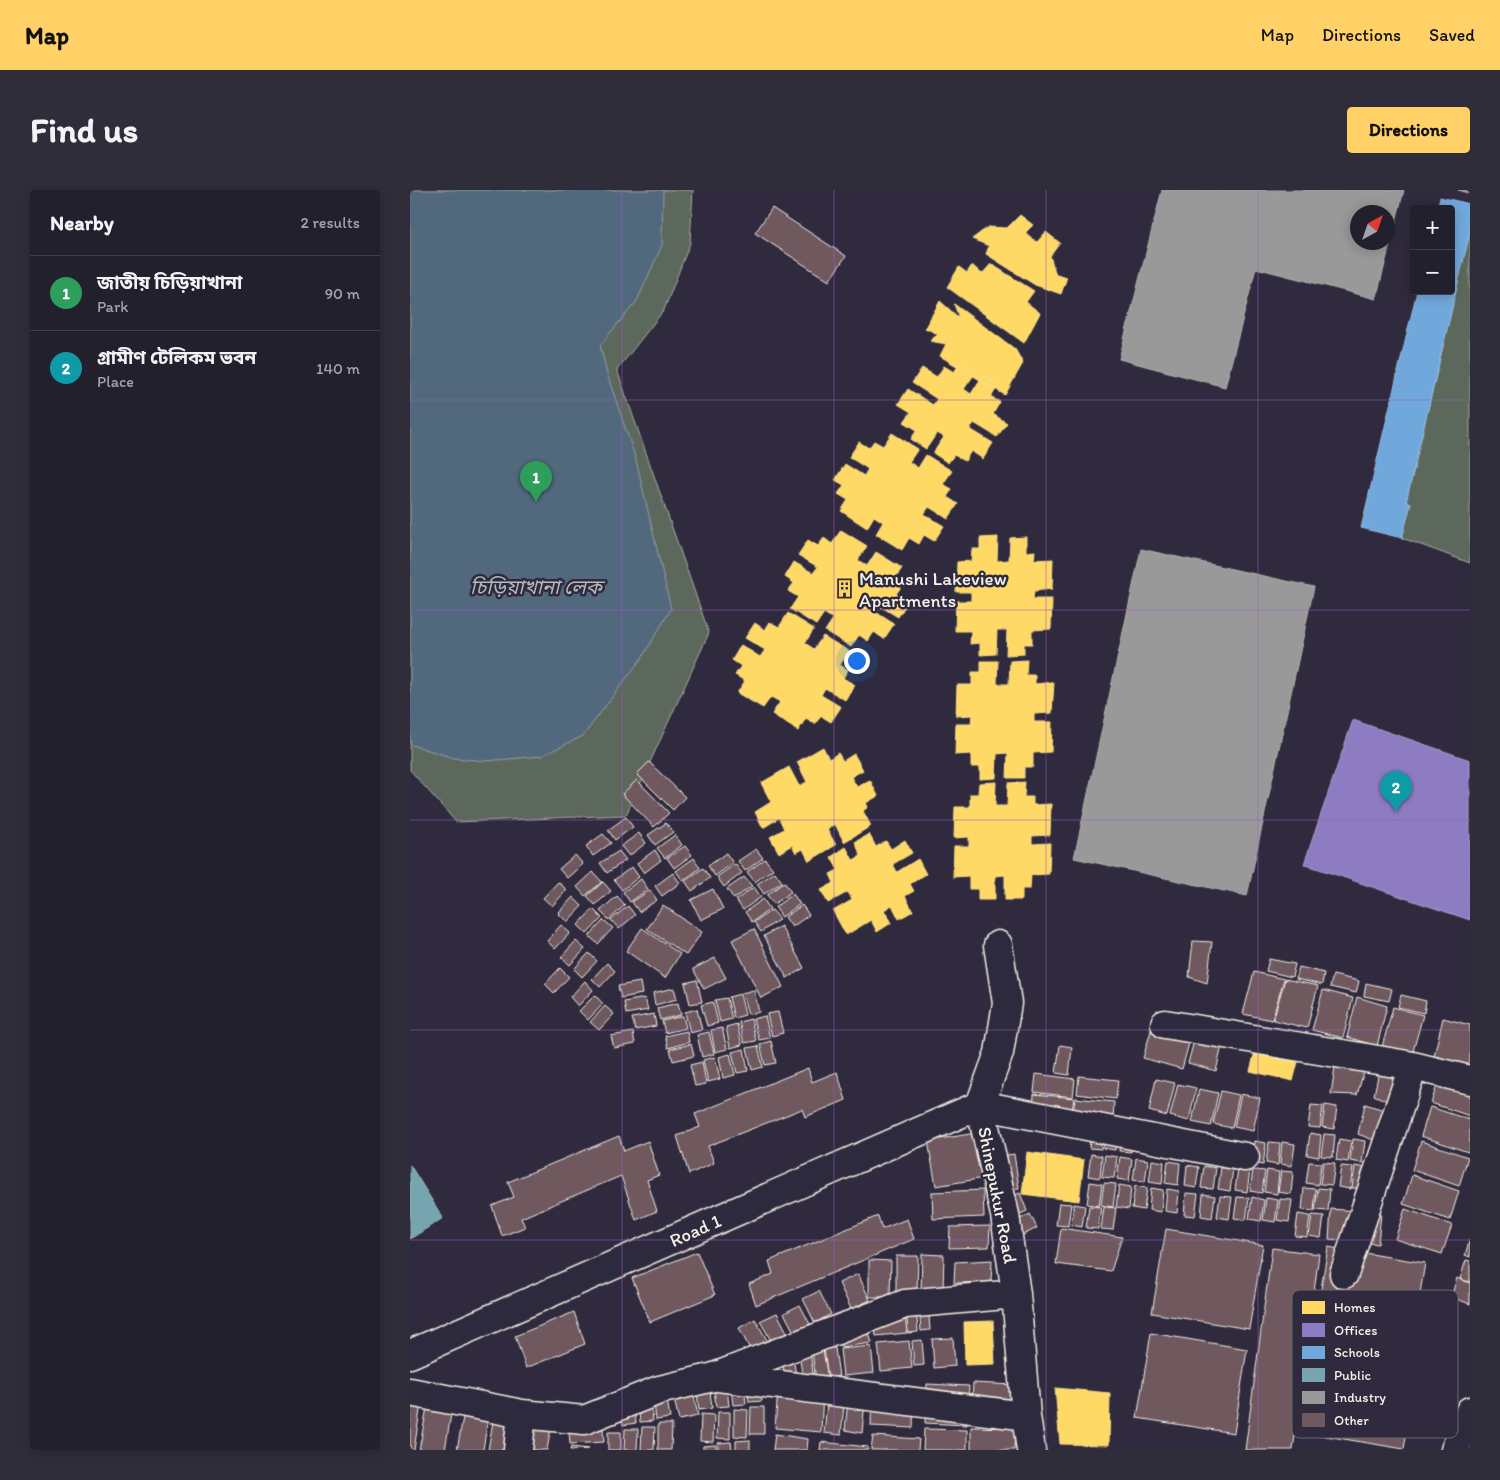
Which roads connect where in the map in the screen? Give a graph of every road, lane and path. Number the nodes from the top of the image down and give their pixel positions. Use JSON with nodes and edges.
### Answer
{"nodes":[{"id":1,"x":998,"y":945,"type":"dead end"},
{"id":2,"x":1165,"y":1024,"type":"dead end"},
{"id":3,"x":1413,"y":1066,"type":"junction"},
{"id":4,"x":1470,"y":1080,"type":"edge"},
{"id":5,"x":980,"y":1105,"type":"junction"},
{"id":6,"x":1245,"y":1157,"type":"dead end"},
{"id":7,"x":1344,"y":1274,"type":"dead end"},
{"id":8,"x":1016,"y":1294,"type":"junction"},
{"id":9,"x":410,"y":1354,"type":"edge"},
{"id":10,"x":714,"y":1377,"type":"junction"},
{"id":11,"x":410,"y":1392,"type":"edge"},
{"id":12,"x":1470,"y":1411,"type":"edge"},
{"id":13,"x":522,"y":1414,"type":"junction"},
{"id":14,"x":1026,"y":1416,"type":"junction"},
{"id":15,"x":518,"y":1450,"type":"edge"},
{"id":16,"x":1031,"y":1450,"type":"edge"},
{"id":17,"x":1455,"y":1450,"type":"edge"}],
"edges":[{"from":1,"to":5,"type":"street","name":"Shinepukur Road"},
{"from":2,"to":3,"type":"street"},
{"from":3,"to":4,"type":"street"},
{"from":3,"to":7,"type":"street"},
{"from":5,"to":6,"type":"street"},
{"from":5,"to":8,"type":"street","name":"Shinepukur Road"},
{"from":5,"to":9,"type":"street","name":"Road 1"},
{"from":8,"to":10,"type":"street"},
{"from":8,"to":14,"type":"street","name":"Shinepukur Road"},
{"from":10,"to":13,"type":"street"},
{"from":10,"to":14,"type":"street"},
{"from":11,"to":13,"type":"street"},
{"from":12,"to":17,"type":"street"},
{"from":13,"to":15,"type":"street"},
{"from":14,"to":16,"type":"street","name":"Shinepukur Road"}]}
